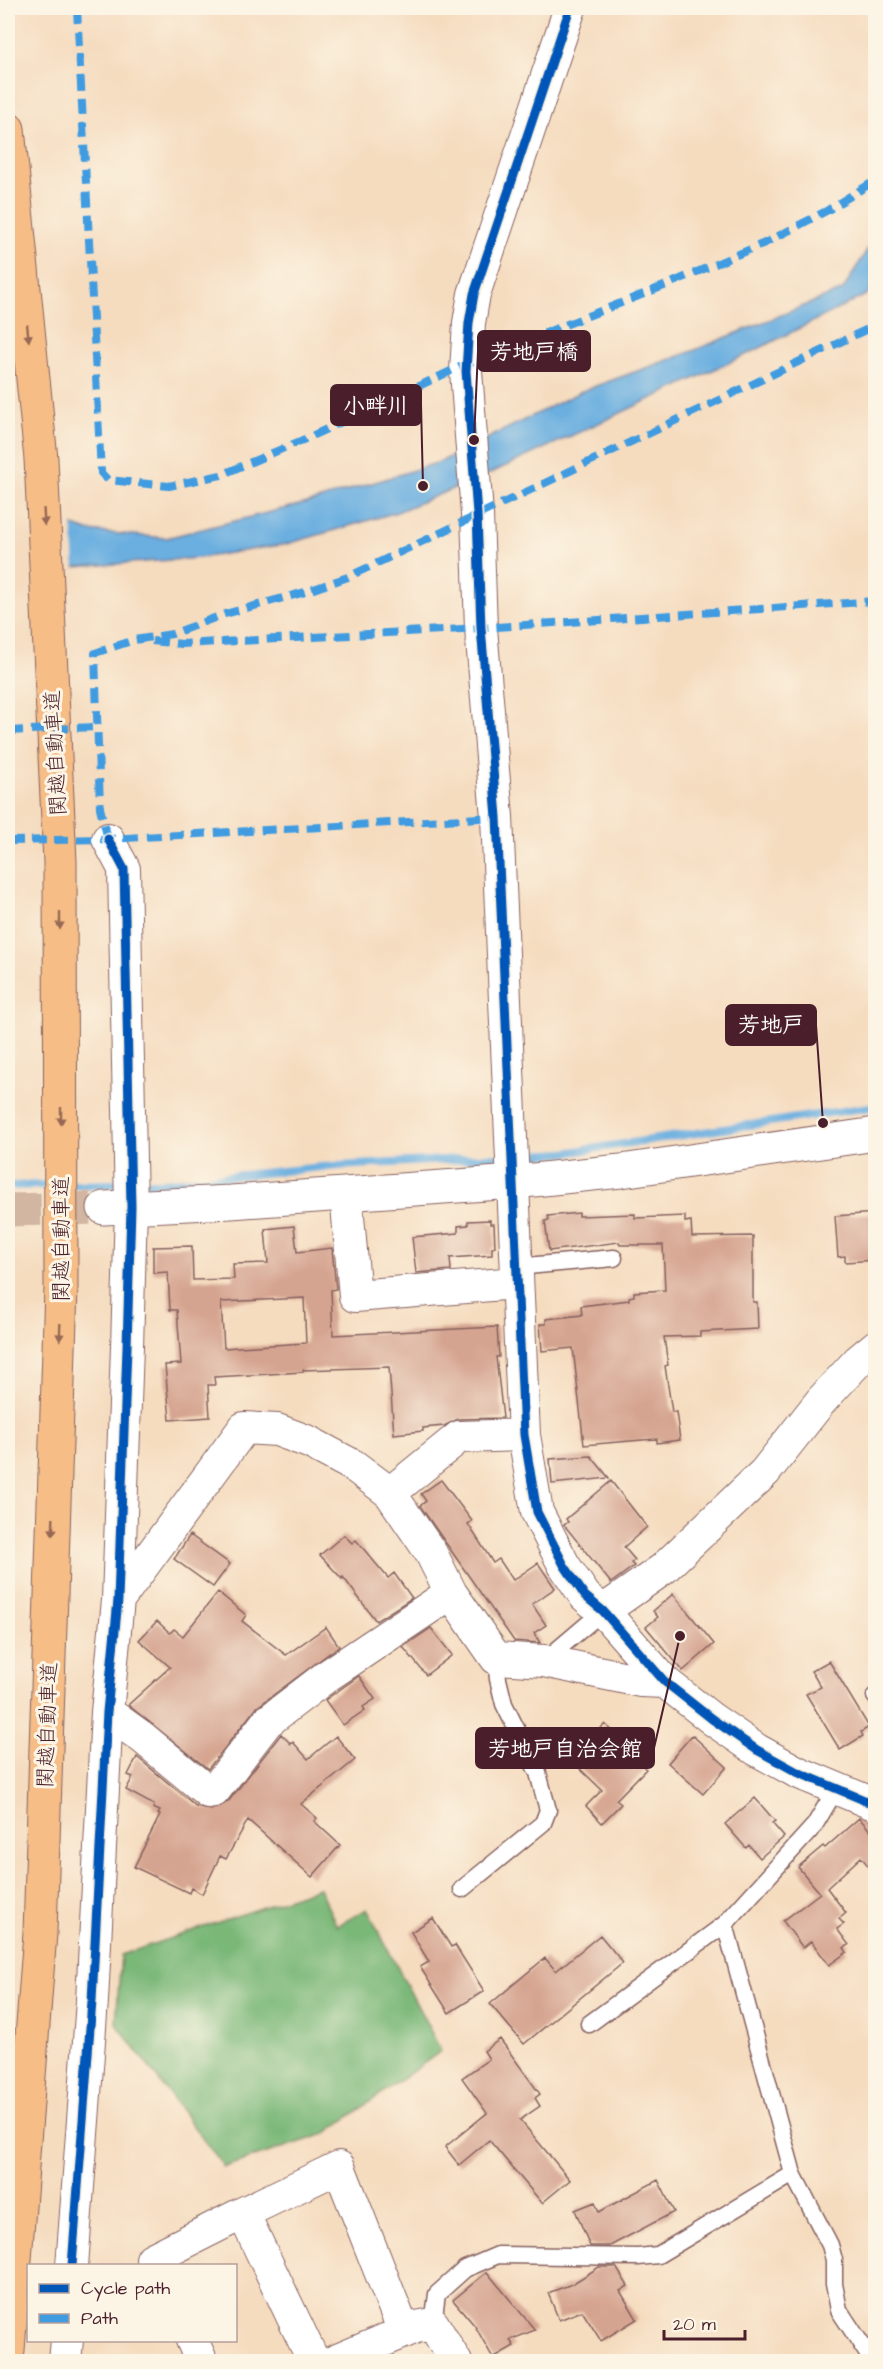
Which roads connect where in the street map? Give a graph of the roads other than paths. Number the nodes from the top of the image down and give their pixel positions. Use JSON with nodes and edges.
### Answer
{"nodes":[{"id":1,"x":570,"y":8,"type":"edge"},
{"id":2,"x":8,"y":129,"type":"edge"},
{"id":3,"x":108,"y":839,"type":"dead end"},
{"id":4,"x":876,"y":1134,"type":"edge"},
{"id":5,"x":514,"y":1178,"type":"junction"},
{"id":6,"x":346,"y":1194,"type":"junction"},
{"id":7,"x":117,"y":1208,"type":"junction"},
{"id":8,"x":614,"y":1258,"type":"dead end"},
{"id":9,"x":517,"y":1275,"type":"junction"},
{"id":10,"x":876,"y":1346,"type":"edge"},
{"id":11,"x":524,"y":1435,"type":"junction"},
{"id":12,"x":390,"y":1493,"type":"junction"},
{"id":13,"x":451,"y":1593,"type":"junction"},
{"id":14,"x":118,"y":1600,"type":"junction"},
{"id":15,"x":603,"y":1611,"type":"junction"},
{"id":16,"x":496,"y":1658,"type":"junction"},
{"id":17,"x":544,"y":1661,"type":"junction"},
{"id":18,"x":665,"y":1682,"type":"junction"},
{"id":19,"x":107,"y":1712,"type":"junction"},
{"id":20,"x":836,"y":1789,"type":"junction"},
{"id":21,"x":876,"y":1804,"type":"edge"},
{"id":22,"x":462,"y":1889,"type":"dead end"},
{"id":23,"x":725,"y":1924,"type":"junction"},
{"id":24,"x":589,"y":2024,"type":"dead end"},
{"id":25,"x":793,"y":2174,"type":"junction"},
{"id":26,"x":243,"y":2213,"type":"junction"},
{"id":27,"x":72,"y":2264,"type":"edge"},
{"id":28,"x":154,"y":2264,"type":"edge"},
{"id":29,"x":419,"y":2328,"type":"junction"},
{"id":30,"x":67,"y":2342,"type":"edge"},
{"id":31,"x":193,"y":2342,"type":"edge"},
{"id":32,"x":8,"y":2350,"type":"edge"},
{"id":33,"x":65,"y":2361,"type":"edge"},
{"id":34,"x":202,"y":2361,"type":"edge"},
{"id":35,"x":314,"y":2361,"type":"edge"},
{"id":36,"x":333,"y":2361,"type":"edge"},
{"id":37,"x":456,"y":2361,"type":"edge"},
{"id":38,"x":873,"y":2361,"type":"edge"}],
"edges":[{"from":1,"to":5,"type":"street"},
{"from":2,"to":32,"type":"highway","name":"関越自動車道","one_way":true},
{"from":3,"to":7,"type":"street"},
{"from":4,"to":5,"type":"street"},
{"from":5,"to":6,"type":"street"},
{"from":5,"to":9,"type":"street"},
{"from":6,"to":7,"type":"street"},
{"from":6,"to":9,"type":"street"},
{"from":7,"to":14,"type":"street"},
{"from":8,"to":9,"type":"lane"},
{"from":9,"to":11,"type":"street"},
{"from":10,"to":15,"type":"street"},
{"from":11,"to":12,"type":"street"},
{"from":11,"to":15,"type":"street"},
{"from":12,"to":13,"type":"street"},
{"from":12,"to":14,"type":"street"},
{"from":13,"to":16,"type":"street"},
{"from":13,"to":19,"type":"street"},
{"from":14,"to":19,"type":"street"},
{"from":15,"to":17,"type":"lane"},
{"from":15,"to":18,"type":"street"},
{"from":16,"to":17,"type":"street"},
{"from":16,"to":22,"type":"lane"},
{"from":17,"to":18,"type":"street"},
{"from":18,"to":20,"type":"street"},
{"from":19,"to":27,"type":"street"},
{"from":20,"to":21,"type":"street"},
{"from":20,"to":23,"type":"lane"},
{"from":23,"to":24,"type":"lane"},
{"from":23,"to":25,"type":"lane"},
{"from":25,"to":29,"type":"lane"},
{"from":25,"to":38,"type":"lane"},
{"from":26,"to":28,"type":"street"},
{"from":26,"to":29,"type":"street"},
{"from":26,"to":35,"type":"street"},
{"from":29,"to":36,"type":"street"},
{"from":29,"to":37,"type":"street"},
{"from":30,"to":33,"type":"street"},
{"from":31,"to":34,"type":"street"}]}
